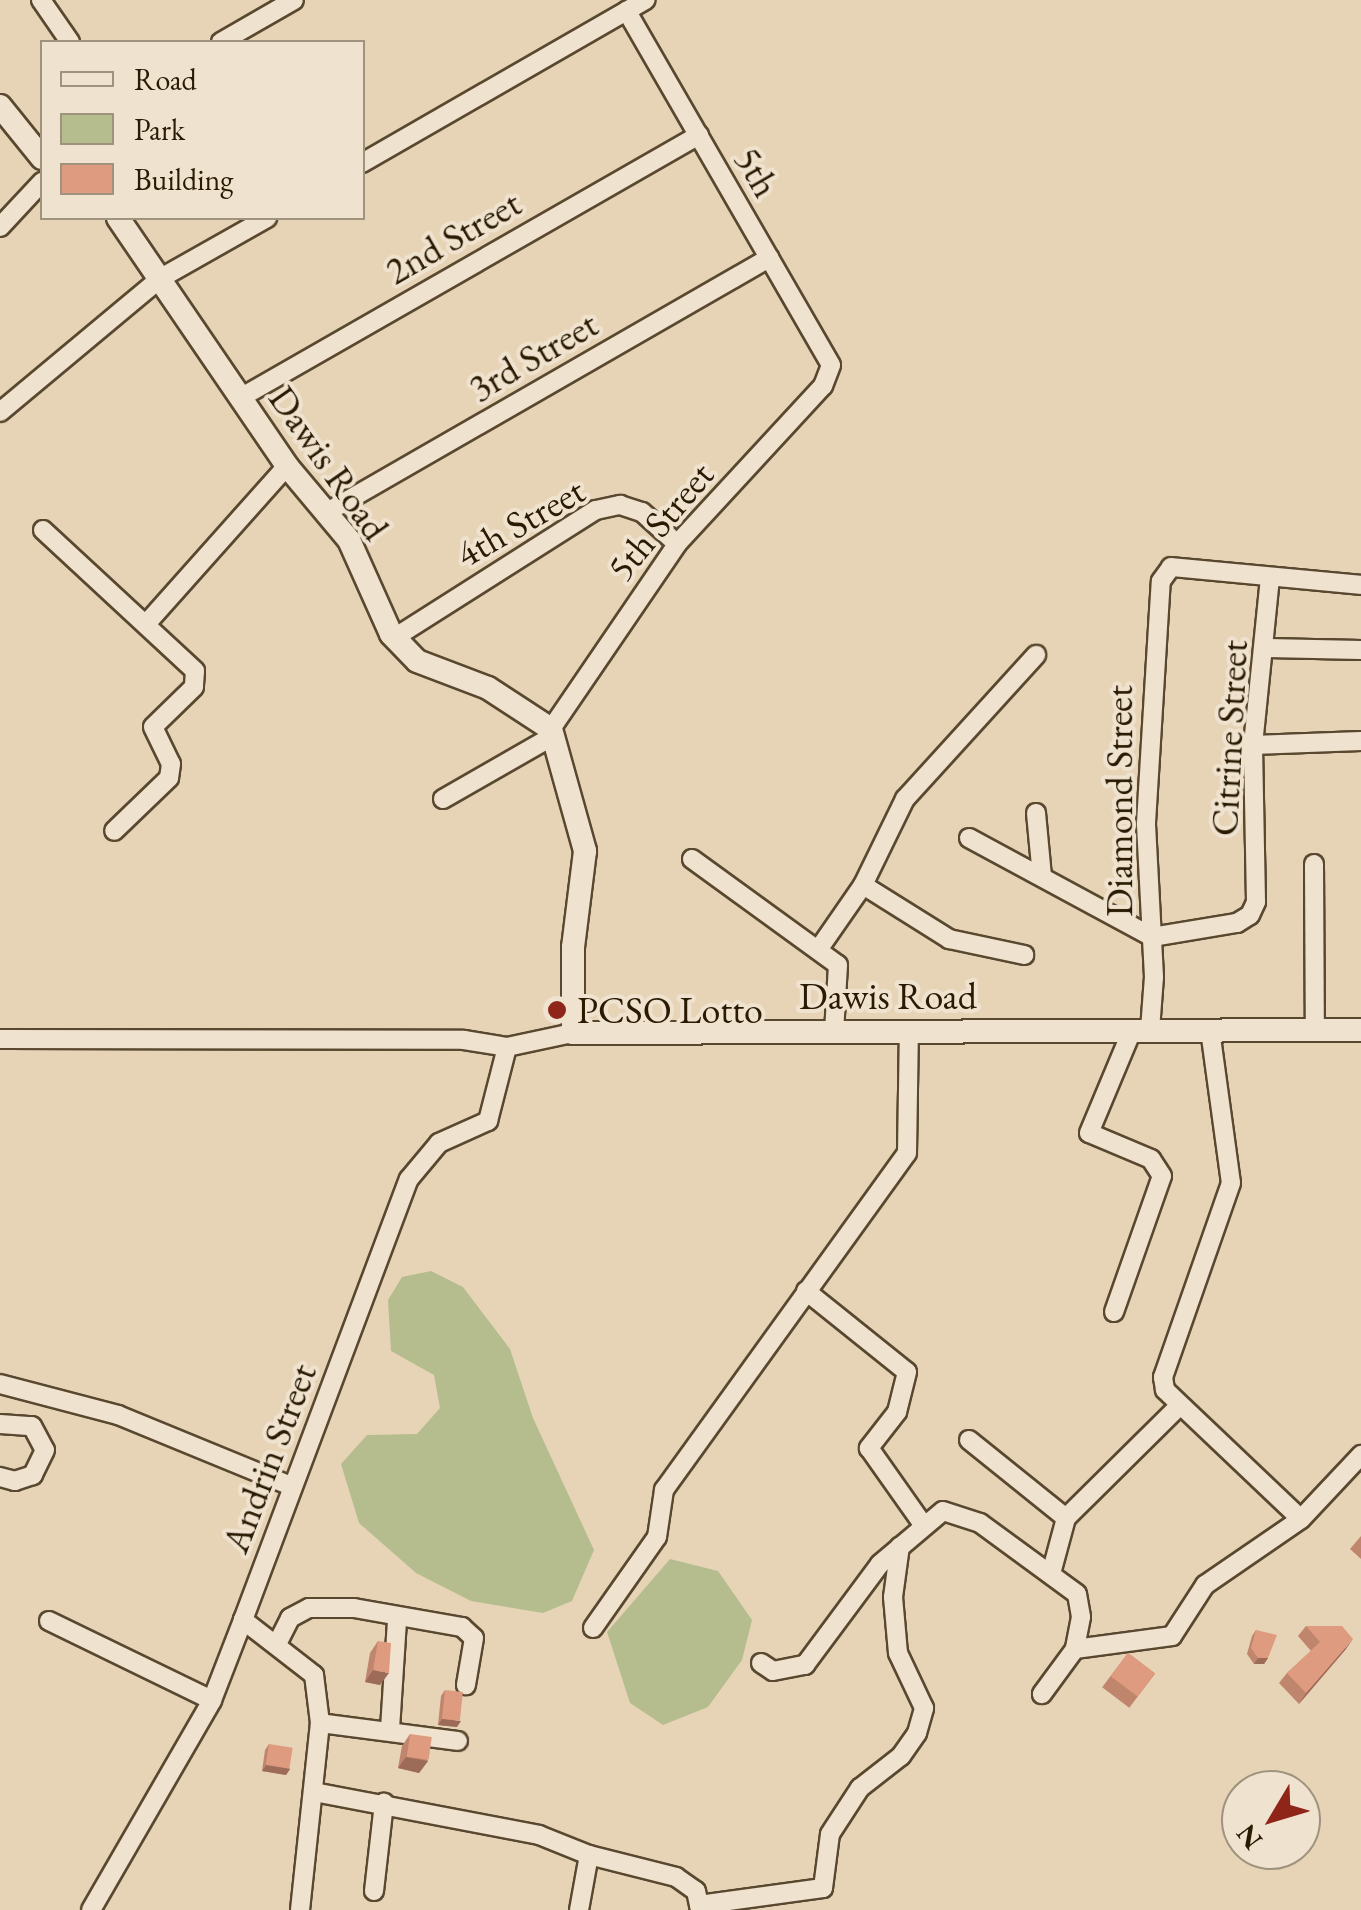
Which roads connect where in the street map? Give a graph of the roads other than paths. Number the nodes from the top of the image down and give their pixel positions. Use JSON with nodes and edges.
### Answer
{"nodes":[{"id":1,"x":41,"y":0,"type":"edge"},
{"id":2,"x":294,"y":0,"type":"edge"},
{"id":3,"x":646,"y":0,"type":"edge"},
{"id":4,"x":627,"y":11,"type":"junction"},
{"id":5,"x":69,"y":40,"type":"edge"},
{"id":6,"x":224,"y":40,"type":"edge"},
{"id":7,"x":0,"y":106,"type":"edge"},
{"id":8,"x":699,"y":135,"type":"junction"},
{"id":9,"x":40,"y":156,"type":"edge"},
{"id":10,"x":365,"y":161,"type":"edge"},
{"id":11,"x":40,"y":184,"type":"edge"},
{"id":12,"x":119,"y":220,"type":"edge"},
{"id":13,"x":263,"y":220,"type":"edge"},
{"id":14,"x":0,"y":226,"type":"edge"},
{"id":15,"x":769,"y":258,"type":"junction"},
{"id":16,"x":161,"y":278,"type":"junction"},
{"id":17,"x":831,"y":365,"type":"joint"},
{"id":18,"x":240,"y":398,"type":"junction"},
{"id":19,"x":0,"y":412,"type":"edge"},
{"id":20,"x":287,"y":466,"type":"junction"},
{"id":21,"x":329,"y":511,"type":"junction"},
{"id":22,"x":44,"y":530,"type":"dead end"},
{"id":23,"x":676,"y":544,"type":"junction"},
{"id":24,"x":1270,"y":578,"type":"junction"},
{"id":25,"x":1360,"y":582,"type":"edge"},
{"id":26,"x":147,"y":623,"type":"junction"},
{"id":27,"x":394,"y":638,"type":"junction"},
{"id":28,"x":1267,"y":648,"type":"junction"},
{"id":29,"x":1361,"y":650,"type":"edge"},
{"id":30,"x":1036,"y":655,"type":"dead end"},
{"id":31,"x":552,"y":732,"type":"junction"},
{"id":32,"x":1361,"y":741,"type":"edge"},
{"id":33,"x":1253,"y":744,"type":"junction"},
{"id":34,"x":443,"y":799,"type":"dead end"},
{"id":35,"x":1036,"y":813,"type":"dead end"},
{"id":36,"x":114,"y":831,"type":"dead end"},
{"id":37,"x":969,"y":838,"type":"dead end"},
{"id":38,"x":692,"y":859,"type":"dead end"},
{"id":39,"x":1314,"y":864,"type":"dead end"},
{"id":40,"x":1042,"y":878,"type":"junction"},
{"id":41,"x":863,"y":884,"type":"junction"},
{"id":42,"x":1152,"y":937,"type":"junction"},
{"id":43,"x":818,"y":950,"type":"junction"},
{"id":44,"x":1024,"y":955,"type":"dead end"},
{"id":45,"x":1141,"y":1030,"type":"junction"},
{"id":46,"x":1210,"y":1030,"type":"junction"},
{"id":47,"x":1315,"y":1030,"type":"junction"},
{"id":48,"x":1361,"y":1030,"type":"edge"},
{"id":49,"x":909,"y":1031,"type":"junction"},
{"id":50,"x":834,"y":1032,"type":"junction"},
{"id":51,"x":573,"y":1033,"type":"junction"},
{"id":52,"x":0,"y":1039,"type":"edge"},
{"id":53,"x":506,"y":1047,"type":"junction"},
{"id":54,"x":806,"y":1291,"type":"junction"},
{"id":55,"x":1114,"y":1312,"type":"dead end"},
{"id":56,"x":0,"y":1384,"type":"edge"},
{"id":57,"x":36,"y":1394,"type":"junction"},
{"id":58,"x":1177,"y":1408,"type":"junction"},
{"id":59,"x":23,"y":1422,"type":"junction"},
{"id":60,"x":0,"y":1424,"type":"edge"},
{"id":61,"x":969,"y":1440,"type":"dead end"},
{"id":62,"x":1361,"y":1455,"type":"edge"},
{"id":63,"x":0,"y":1477,"type":"edge"},
{"id":64,"x":291,"y":1486,"type":"junction"},
{"id":65,"x":1066,"y":1518,"type":"junction"},
{"id":66,"x":1301,"y":1519,"type":"junction"},
{"id":67,"x":922,"y":1524,"type":"junction"},
{"id":68,"x":900,"y":1545,"type":"junction"},
{"id":69,"x":1052,"y":1570,"type":"junction"},
{"id":70,"x":49,"y":1620,"type":"dead end"},
{"id":71,"x":244,"y":1620,"type":"junction"},
{"id":72,"x":396,"y":1620,"type":"junction"},
{"id":73,"x":593,"y":1628,"type":"dead end"},
{"id":74,"x":278,"y":1642,"type":"junction"},
{"id":75,"x":1075,"y":1649,"type":"junction"},
{"id":76,"x":761,"y":1663,"type":"dead end"},
{"id":77,"x":466,"y":1684,"type":"dead end"},
{"id":78,"x":1042,"y":1694,"type":"dead end"},
{"id":79,"x":212,"y":1700,"type":"junction"},
{"id":80,"x":320,"y":1722,"type":"junction"},
{"id":81,"x":390,"y":1729,"type":"junction"},
{"id":82,"x":458,"y":1741,"type":"dead end"},
{"id":83,"x":314,"y":1792,"type":"junction"},
{"id":84,"x":384,"y":1802,"type":"junction"},
{"id":85,"x":589,"y":1855,"type":"junction"},
{"id":86,"x":374,"y":1891,"type":"dead end"},
{"id":87,"x":700,"y":1907,"type":"edge"},
{"id":88,"x":91,"y":1910,"type":"edge"},
{"id":89,"x":300,"y":1910,"type":"edge"},
{"id":90,"x":579,"y":1910,"type":"edge"}],
"edges":[{"from":1,"to":5,"type":"street"},
{"from":2,"to":6,"type":"street"},
{"from":3,"to":4,"type":"street"},
{"from":4,"to":8,"type":"street","name":"5th"},
{"from":4,"to":10,"type":"street"},
{"from":7,"to":9,"type":"street"},
{"from":8,"to":15,"type":"street","name":"5th"},
{"from":8,"to":18,"type":"street","name":"2nd Street"},
{"from":11,"to":14,"type":"street"},
{"from":12,"to":16,"type":"street","name":"Dawis Road"},
{"from":13,"to":16,"type":"street"},
{"from":15,"to":17,"type":"street","name":"5th"},
{"from":15,"to":21,"type":"street","name":"3rd Street"},
{"from":16,"to":18,"type":"street","name":"Dawis Road"},
{"from":16,"to":19,"type":"street"},
{"from":17,"to":23,"type":"street","name":"5th Street"},
{"from":18,"to":20,"type":"street","name":"Dawis Road"},
{"from":20,"to":21,"type":"street","name":"Dawis Road"},
{"from":20,"to":26,"type":"street"},
{"from":21,"to":27,"type":"street","name":"Dawis Road"},
{"from":22,"to":26,"type":"street"},
{"from":23,"to":27,"type":"street","name":"4th Street"},
{"from":23,"to":31,"type":"street","name":"5th Street"},
{"from":24,"to":25,"type":"street"},
{"from":24,"to":28,"type":"street","name":"Citrine Street"},
{"from":24,"to":42,"type":"street","name":"Diamond Street"},
{"from":26,"to":36,"type":"street"},
{"from":27,"to":31,"type":"street","name":"Dawis Road"},
{"from":28,"to":29,"type":"street"},
{"from":28,"to":33,"type":"street","name":"Citrine Street"},
{"from":30,"to":41,"type":"street"},
{"from":31,"to":34,"type":"street"},
{"from":31,"to":51,"type":"street"},
{"from":32,"to":33,"type":"street"},
{"from":33,"to":42,"type":"street","name":"Citrine Street"},
{"from":35,"to":40,"type":"street"},
{"from":37,"to":40,"type":"street"},
{"from":38,"to":43,"type":"street"},
{"from":39,"to":47,"type":"street"},
{"from":40,"to":42,"type":"street"},
{"from":41,"to":43,"type":"street"},
{"from":41,"to":44,"type":"street"},
{"from":42,"to":45,"type":"street","name":"Diamond Street"},
{"from":43,"to":50,"type":"street"},
{"from":45,"to":46,"type":"street","name":"Dawis Road"},
{"from":45,"to":49,"type":"street","name":"Dawis Road"},
{"from":45,"to":55,"type":"street"},
{"from":46,"to":47,"type":"street","name":"Dawis Road"},
{"from":46,"to":58,"type":"street"},
{"from":47,"to":48,"type":"street","name":"Dawis Road"},
{"from":49,"to":50,"type":"street","name":"Dawis Road"},
{"from":49,"to":54,"type":"street"},
{"from":50,"to":51,"type":"street","name":"Dawis Road"},
{"from":51,"to":53,"type":"street"},
{"from":52,"to":53,"type":"street"},
{"from":53,"to":64,"type":"street","name":"Andrin Street"},
{"from":54,"to":67,"type":"street"},
{"from":54,"to":73,"type":"street"},
{"from":56,"to":57,"type":"street"},
{"from":57,"to":59,"type":"street"},
{"from":57,"to":64,"type":"street"},
{"from":58,"to":65,"type":"street"},
{"from":58,"to":66,"type":"street"},
{"from":59,"to":60,"type":"street"},
{"from":59,"to":63,"type":"street"},
{"from":61,"to":65,"type":"street"},
{"from":62,"to":66,"type":"street"},
{"from":64,"to":71,"type":"street","name":"Andrin Street"},
{"from":65,"to":69,"type":"street"},
{"from":66,"to":75,"type":"street"},
{"from":67,"to":68,"type":"street"},
{"from":67,"to":69,"type":"street"},
{"from":68,"to":76,"type":"street"},
{"from":68,"to":87,"type":"street"},
{"from":69,"to":75,"type":"street"},
{"from":70,"to":79,"type":"street"},
{"from":71,"to":74,"type":"street"},
{"from":71,"to":79,"type":"street","name":"Andrin Street"},
{"from":72,"to":74,"type":"street"},
{"from":72,"to":77,"type":"street"},
{"from":72,"to":81,"type":"street"},
{"from":74,"to":80,"type":"street"},
{"from":75,"to":78,"type":"street"},
{"from":79,"to":88,"type":"street","name":"Andrin Street"},
{"from":80,"to":81,"type":"street"},
{"from":80,"to":83,"type":"street"},
{"from":81,"to":82,"type":"street"},
{"from":83,"to":84,"type":"street"},
{"from":83,"to":89,"type":"street"},
{"from":84,"to":85,"type":"street"},
{"from":84,"to":86,"type":"street"},
{"from":85,"to":87,"type":"street"},
{"from":85,"to":90,"type":"street"}]}
